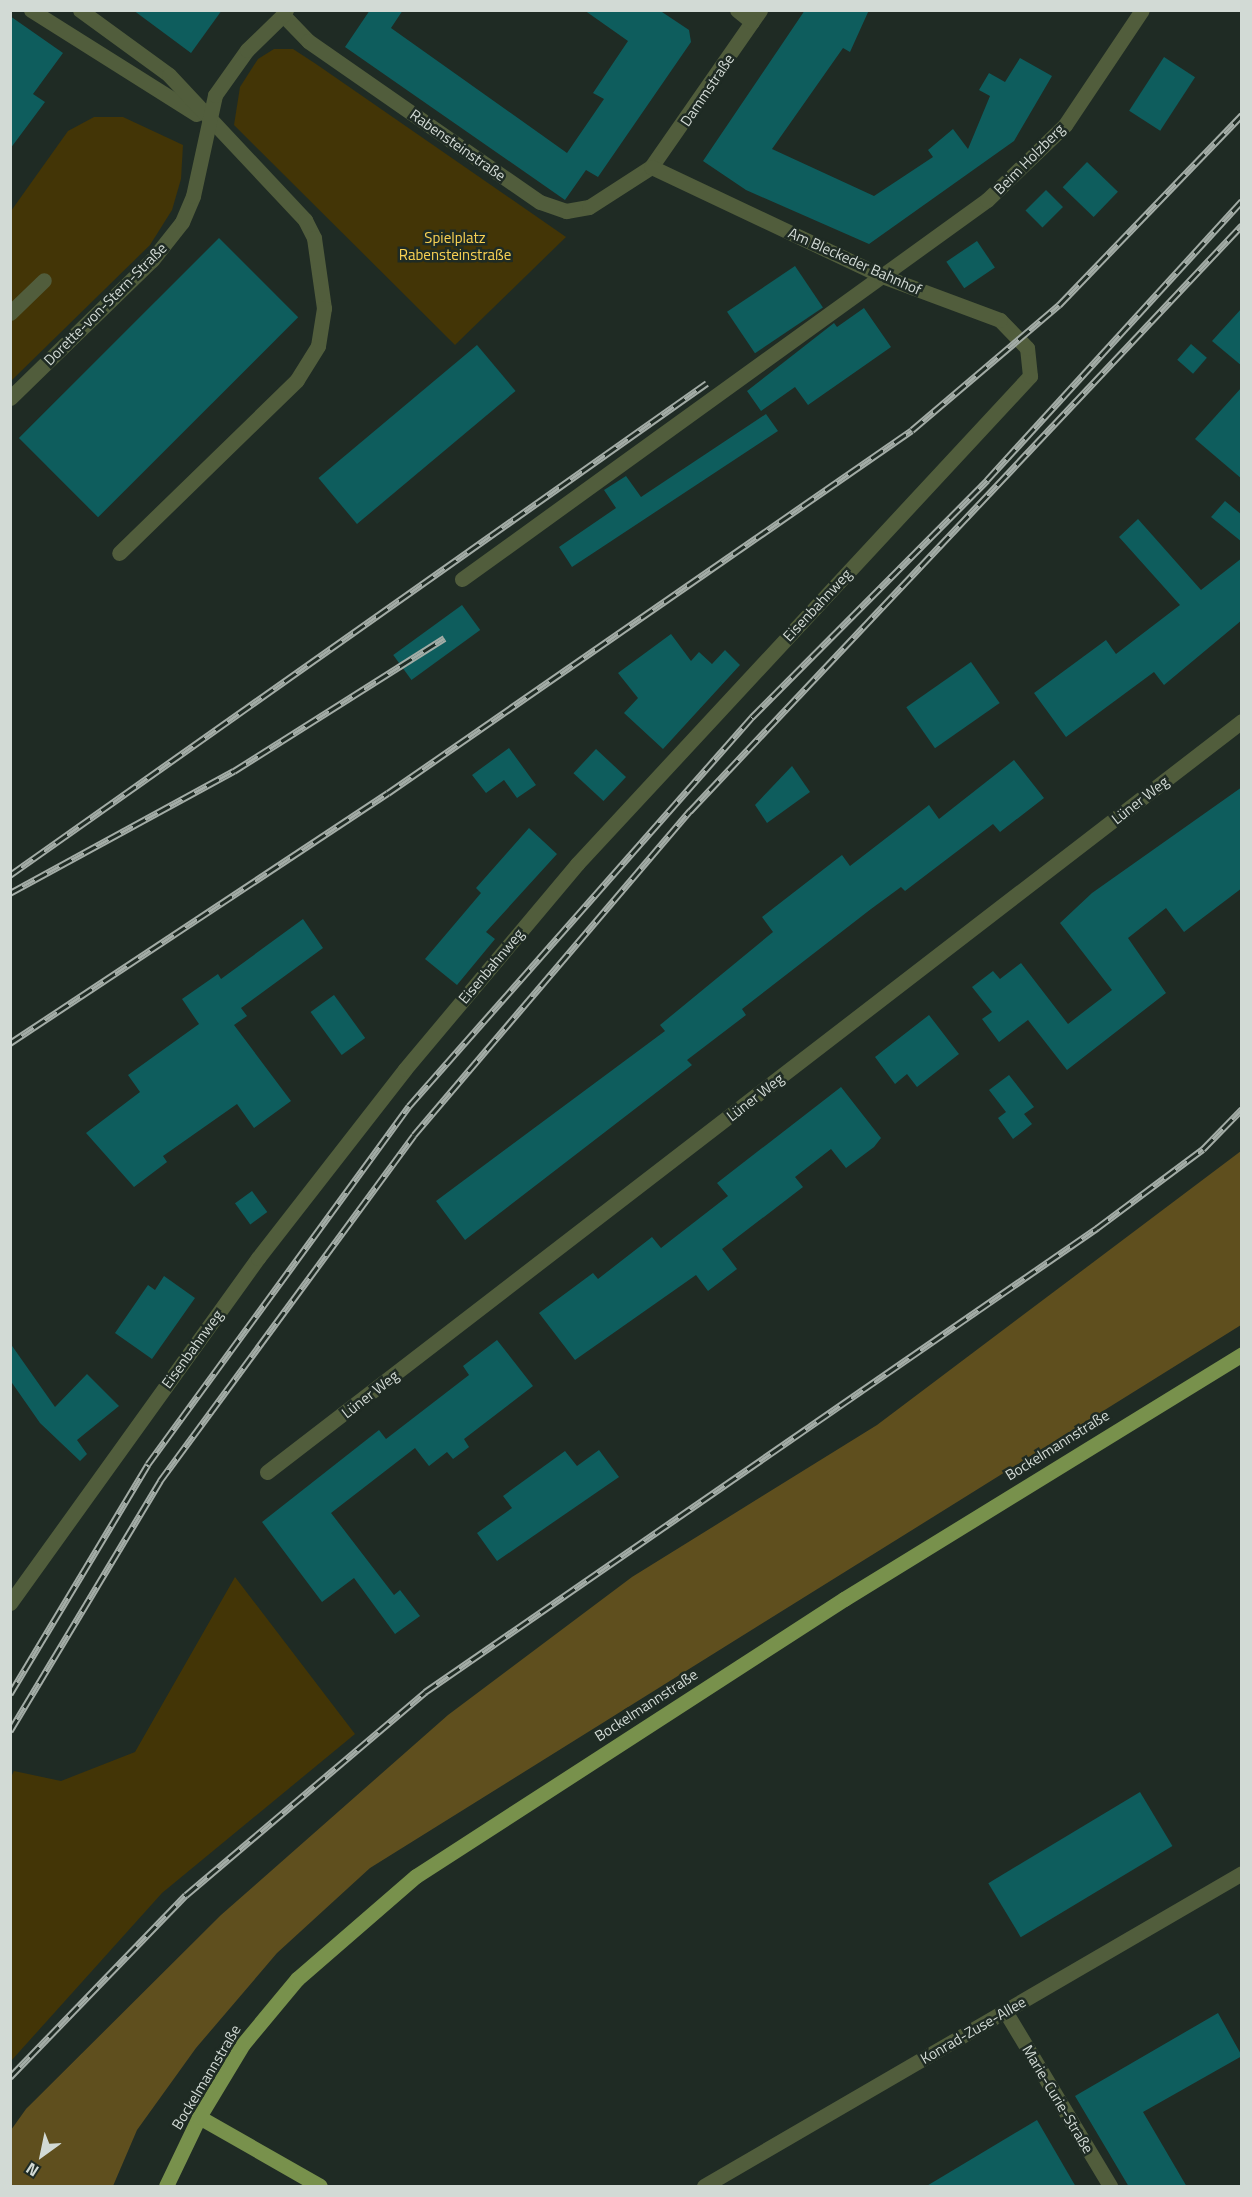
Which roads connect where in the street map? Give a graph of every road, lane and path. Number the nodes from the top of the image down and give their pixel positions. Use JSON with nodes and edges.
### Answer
{"nodes":[{"id":1,"x":31,"y":10,"type":"edge"},
{"id":2,"x":80,"y":10,"type":"edge"},
{"id":3,"x":737,"y":10,"type":"edge"},
{"id":4,"x":1142,"y":10,"type":"edge"},
{"id":5,"x":285,"y":13,"type":"edge"},
{"id":6,"x":756,"y":16,"type":"edge"},
{"id":7,"x":206,"y":120,"type":"junction"},
{"id":8,"x":651,"y":167,"type":"junction"},
{"id":9,"x":882,"y":276,"type":"junction"},
{"id":10,"x":44,"y":280,"type":"dead end"},
{"id":11,"x":10,"y":313,"type":"edge"},
{"id":12,"x":1030,"y":376,"type":"joint"},
{"id":13,"x":10,"y":398,"type":"edge"},
{"id":14,"x":119,"y":553,"type":"dead end"},
{"id":15,"x":462,"y":579,"type":"dead end"},
{"id":16,"x":1242,"y":721,"type":"edge"},
{"id":17,"x":1242,"y":1354,"type":"edge"},
{"id":18,"x":267,"y":1472,"type":"dead end"},
{"id":19,"x":10,"y":1603,"type":"edge"},
{"id":20,"x":1242,"y":1873,"type":"edge"},
{"id":21,"x":1005,"y":2011,"type":"junction"},
{"id":22,"x":199,"y":2117,"type":"junction"},
{"id":23,"x":166,"y":2187,"type":"edge"},
{"id":24,"x":320,"y":2187,"type":"edge"},
{"id":25,"x":704,"y":2187,"type":"edge"},
{"id":26,"x":1110,"y":2187,"type":"edge"}],
"edges":[{"from":1,"to":7,"type":"street"},
{"from":2,"to":7,"type":"street"},
{"from":3,"to":6,"type":"street"},
{"from":4,"to":9,"type":"street","name":"Beim Holzberg"},
{"from":5,"to":7,"type":"street","name":"Dorette-von-Stern-Straße"},
{"from":5,"to":8,"type":"street","name":"Rabensteinstraße"},
{"from":6,"to":8,"type":"street","name":"Dammstraße"},
{"from":7,"to":13,"type":"street","name":"Dorette-von-Stern-Straße"},
{"from":7,"to":14,"type":"street"},
{"from":8,"to":9,"type":"street","name":"Am Bleckeder Bahnhof"},
{"from":9,"to":12,"type":"street","name":"Am Bleckeder Bahnhof"},
{"from":9,"to":15,"type":"street","name":"Beim Holzberg"},
{"from":10,"to":11,"type":"street"},
{"from":12,"to":19,"type":"street","name":"Eisenbahnweg"},
{"from":16,"to":18,"type":"street","name":"Lüner Weg"},
{"from":17,"to":22,"type":"main road","name":"Bockelmannstraße"},
{"from":20,"to":21,"type":"street","name":"Konrad-Zuse-Allee"},
{"from":21,"to":25,"type":"street","name":"Konrad-Zuse-Allee"},
{"from":21,"to":26,"type":"street","name":"Marie-Curie-Straße"},
{"from":22,"to":23,"type":"main road","name":"Bockelmannstraße"},
{"from":22,"to":24,"type":"main road"}]}
